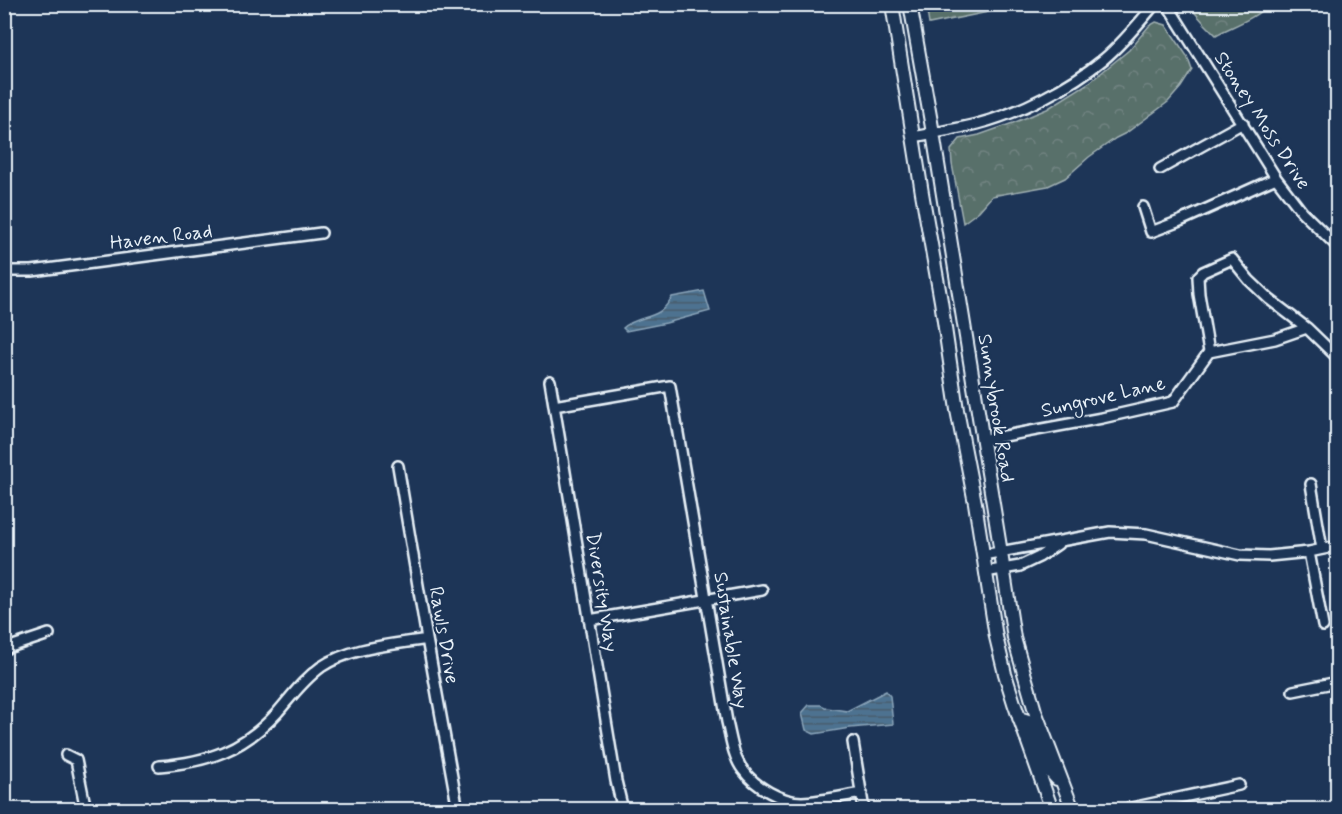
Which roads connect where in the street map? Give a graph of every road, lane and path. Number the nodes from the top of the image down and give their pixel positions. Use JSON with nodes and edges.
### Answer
{"nodes":[{"id":1,"x":892,"y":4,"type":"edge"},
{"id":2,"x":910,"y":4,"type":"edge"},
{"id":3,"x":1155,"y":4,"type":"edge"},
{"id":4,"x":1167,"y":4,"type":"edge"},
{"id":5,"x":1242,"y":123,"type":"junction"},
{"id":6,"x":933,"y":133,"type":"junction"},
{"id":7,"x":914,"y":137,"type":"junction"},
{"id":8,"x":1160,"y":169,"type":"dead end"},
{"id":9,"x":1276,"y":178,"type":"junction"},
{"id":10,"x":1143,"y":207,"type":"dead end"},
{"id":11,"x":321,"y":233,"type":"dead end"},
{"id":12,"x":1338,"y":247,"type":"edge"},
{"id":13,"x":4,"y":271,"type":"edge"},
{"id":14,"x":1307,"y":328,"type":"junction"},
{"id":15,"x":1209,"y":352,"type":"junction"},
{"id":16,"x":1338,"y":358,"type":"edge"},
{"id":17,"x":550,"y":381,"type":"dead end"},
{"id":18,"x":554,"y":406,"type":"junction"},
{"id":19,"x":982,"y":440,"type":"junction"},
{"id":20,"x":398,"y":466,"type":"dead end"},
{"id":21,"x":1311,"y":484,"type":"dead end"},
{"id":22,"x":1060,"y":542,"type":"junction"},
{"id":23,"x":1338,"y":546,"type":"edge"},
{"id":24,"x":1322,"y":549,"type":"junction"},
{"id":25,"x":1001,"y":552,"type":"junction"},
{"id":26,"x":1309,"y":552,"type":"junction"},
{"id":27,"x":983,"y":555,"type":"junction"},
{"id":28,"x":1003,"y":570,"type":"junction"},
{"id":29,"x":985,"y":572,"type":"junction"},
{"id":30,"x":762,"y":590,"type":"dead end"},
{"id":31,"x":707,"y":600,"type":"junction"},
{"id":32,"x":589,"y":620,"type":"junction"},
{"id":33,"x":1323,"y":626,"type":"dead end"},
{"id":34,"x":49,"y":634,"type":"dead end"},
{"id":35,"x":427,"y":639,"type":"junction"},
{"id":36,"x":4,"y":649,"type":"edge"},
{"id":37,"x":1338,"y":682,"type":"edge"},
{"id":38,"x":1293,"y":691,"type":"dead end"},
{"id":39,"x":1019,"y":718,"type":"junction"},
{"id":40,"x":853,"y":742,"type":"dead end"},
{"id":41,"x":66,"y":754,"type":"dead end"},
{"id":42,"x":159,"y":766,"type":"dead end"},
{"id":43,"x":1062,"y":784,"type":"junction"},
{"id":44,"x":1239,"y":785,"type":"dead end"},
{"id":45,"x":862,"y":793,"type":"junction"},
{"id":46,"x":86,"y":810,"type":"edge"},
{"id":47,"x":458,"y":810,"type":"edge"},
{"id":48,"x":623,"y":810,"type":"edge"},
{"id":49,"x":864,"y":810,"type":"edge"},
{"id":50,"x":1052,"y":810,"type":"edge"},
{"id":51,"x":1072,"y":810,"type":"edge"},
{"id":52,"x":1122,"y":810,"type":"edge"}],
"edges":[{"from":1,"to":7,"type":"main road","name":"Sunnybrook Road"},
{"from":2,"to":6,"type":"main road","name":"Sunnybrook Road"},
{"from":3,"to":6,"type":"street"},
{"from":4,"to":5,"type":"street","name":"Stoney Moss Drive"},
{"from":5,"to":8,"type":"street"},
{"from":5,"to":9,"type":"street","name":"Stoney Moss Drive"},
{"from":6,"to":7,"type":"street"},
{"from":6,"to":19,"type":"main road","name":"Sunnybrook Road"},
{"from":7,"to":27,"type":"main road","name":"Sunnybrook Road"},
{"from":9,"to":10,"type":"street"},
{"from":9,"to":12,"type":"street","name":"Stoney Moss Drive"},
{"from":11,"to":13,"type":"street","name":"Haven Road"},
{"from":14,"to":15,"type":"street"},
{"from":14,"to":15,"type":"street"},
{"from":14,"to":16,"type":"street"},
{"from":15,"to":19,"type":"street","name":"Sungrove Lane"},
{"from":17,"to":18,"type":"street","name":"Diversity Way"},
{"from":18,"to":31,"type":"street","name":"Sustainable Way"},
{"from":18,"to":32,"type":"street","name":"Diversity Way"},
{"from":19,"to":25,"type":"main road","name":"Sunnybrook Road"},
{"from":20,"to":35,"type":"street","name":"Rawls Drive"},
{"from":21,"to":24,"type":"street"},
{"from":22,"to":25,"type":"street"},
{"from":22,"to":26,"type":"street"},
{"from":22,"to":28,"type":"street"},
{"from":23,"to":24,"type":"street"},
{"from":24,"to":26,"type":"street"},
{"from":25,"to":27,"type":"street"},
{"from":25,"to":28,"type":"main road","name":"Sunnybrook Road"},
{"from":26,"to":33,"type":"street"},
{"from":27,"to":29,"type":"main road","name":"Sunnybrook Road"},
{"from":28,"to":29,"type":"street"},
{"from":28,"to":43,"type":"main road","name":"Sunnybrook Road"},
{"from":29,"to":39,"type":"main road","name":"Sunnybrook Road"},
{"from":30,"to":31,"type":"street"},
{"from":31,"to":32,"type":"street"},
{"from":31,"to":45,"type":"street","name":"Sustainable Way"},
{"from":32,"to":48,"type":"street","name":"Diversity Way"},
{"from":34,"to":36,"type":"street"},
{"from":35,"to":42,"type":"street"},
{"from":35,"to":47,"type":"street","name":"Rawls Drive"},
{"from":37,"to":38,"type":"street"},
{"from":39,"to":43,"type":"main road"},
{"from":39,"to":50,"type":"main road","name":"Sunnybrook Road"},
{"from":40,"to":45,"type":"street"},
{"from":41,"to":46,"type":"street"},
{"from":43,"to":51,"type":"main road","name":"Sunnybrook Road"},
{"from":44,"to":52,"type":"street"},
{"from":45,"to":49,"type":"street"}]}
